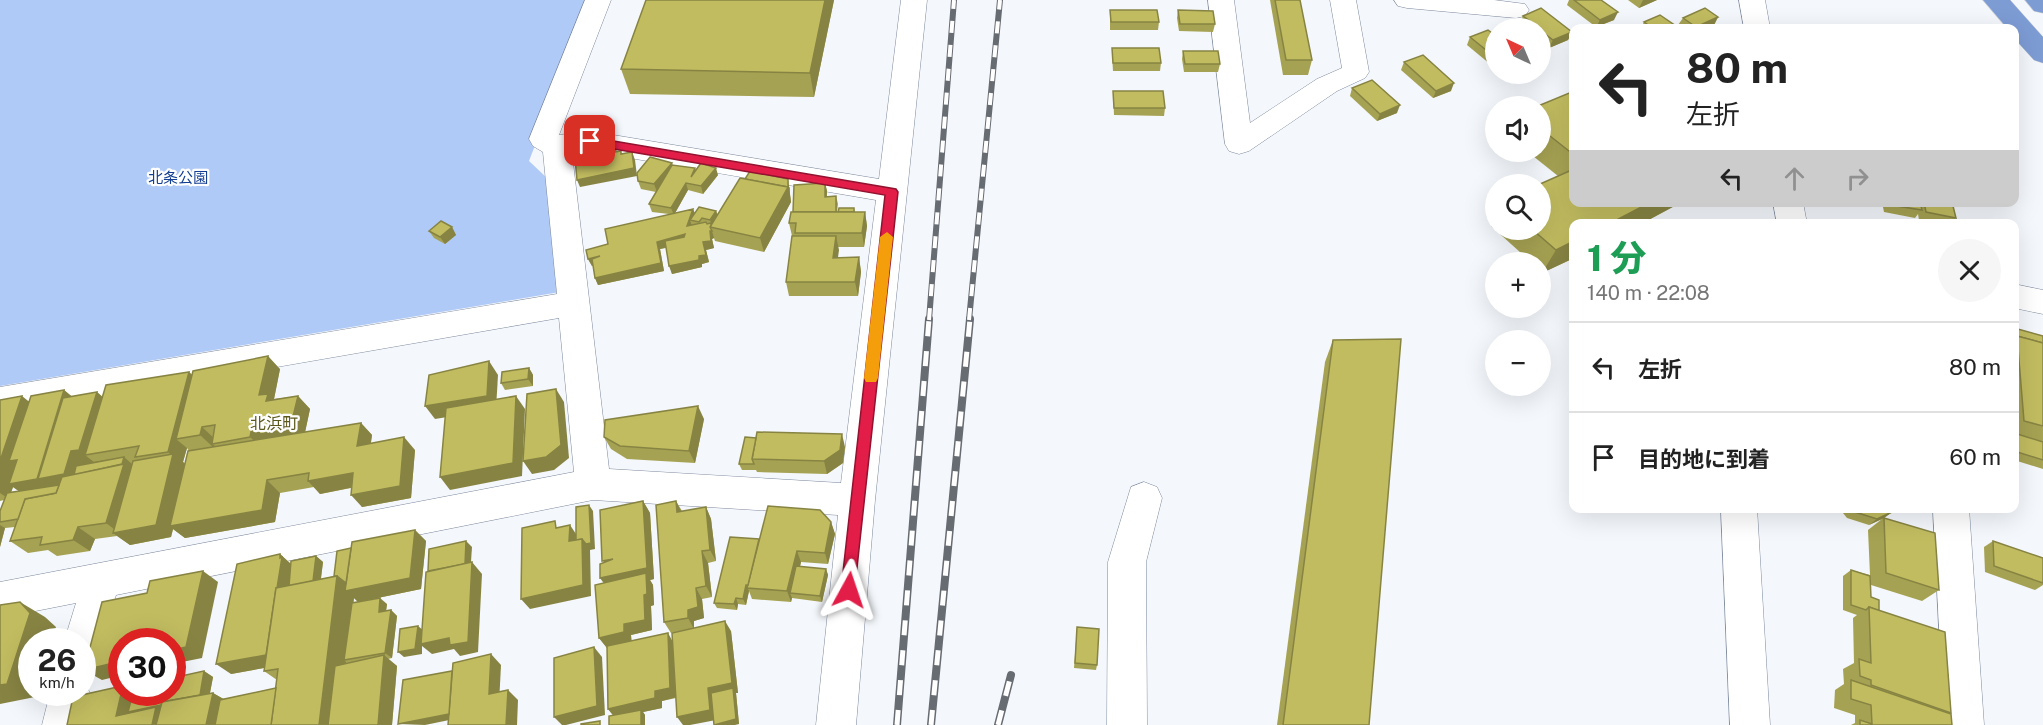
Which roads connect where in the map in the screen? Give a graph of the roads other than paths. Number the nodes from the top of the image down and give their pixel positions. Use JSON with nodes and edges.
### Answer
{"nodes":[{"id":1,"x":598,"y":0,"type":"edge"},
{"id":2,"x":914,"y":0,"type":"edge"},
{"id":3,"x":1221,"y":0,"type":"edge"},
{"id":4,"x":1343,"y":0,"type":"edge"},
{"id":5,"x":1407,"y":0,"type":"edge"},
{"id":6,"x":1752,"y":0,"type":"edge"},
{"id":7,"x":1996,"y":0,"type":"edge"},
{"id":8,"x":2038,"y":0,"type":"edge"},
{"id":9,"x":2043,"y":5,"type":"edge"},
{"id":10,"x":1516,"y":10,"type":"dead end"},
{"id":11,"x":1756,"y":24,"type":"edge"},
{"id":12,"x":2017,"y":24,"type":"edge"},
{"id":13,"x":2019,"y":26,"type":"edge"},
{"id":14,"x":2043,"y":54,"type":"edge"},
{"id":15,"x":557,"y":147,"type":"junction"},
{"id":16,"x":892,"y":192,"type":"junction"},
{"id":17,"x":2019,"y":297,"type":"edge"},
{"id":18,"x":2043,"y":302,"type":"edge"},
{"id":19,"x":575,"y":303,"type":"junction"},
{"id":20,"x":0,"y":401,"type":"edge"},
{"id":21,"x":593,"y":484,"type":"junction"},
{"id":22,"x":1144,"y":498,"type":"dead end"},
{"id":23,"x":857,"y":500,"type":"junction"},
{"id":24,"x":1738,"y":513,"type":"edge"},
{"id":25,"x":1951,"y":513,"type":"edge"},
{"id":26,"x":102,"y":580,"type":"junction"},
{"id":27,"x":0,"y":600,"type":"edge"},
{"id":28,"x":88,"y":628,"type":"edge"},
{"id":29,"x":67,"y":706,"type":"edge"},
{"id":30,"x":62,"y":725,"type":"edge"},
{"id":31,"x":836,"y":725,"type":"edge"},
{"id":32,"x":1127,"y":725,"type":"edge"},
{"id":33,"x":1750,"y":725,"type":"edge"},
{"id":34,"x":1964,"y":725,"type":"edge"}],
"edges":[{"from":1,"to":15,"type":"street"},
{"from":2,"to":16,"type":"street"},
{"from":3,"to":4,"type":"street"},
{"from":5,"to":10,"type":"street"},
{"from":6,"to":11,"type":"street"},
{"from":7,"to":12,"type":"highway"},
{"from":8,"to":9,"type":"highway"},
{"from":13,"to":14,"type":"highway"},
{"from":15,"to":16,"type":"street"},
{"from":15,"to":19,"type":"street"},
{"from":16,"to":23,"type":"street"},
{"from":17,"to":18,"type":"street"},
{"from":19,"to":20,"type":"street"},
{"from":19,"to":21,"type":"street"},
{"from":21,"to":23,"type":"street"},
{"from":21,"to":26,"type":"street"},
{"from":22,"to":32,"type":"street"},
{"from":23,"to":31,"type":"street"},
{"from":24,"to":33,"type":"street"},
{"from":25,"to":34,"type":"street"},
{"from":26,"to":27,"type":"street"},
{"from":26,"to":28,"type":"street"},
{"from":29,"to":30,"type":"street"}]}
